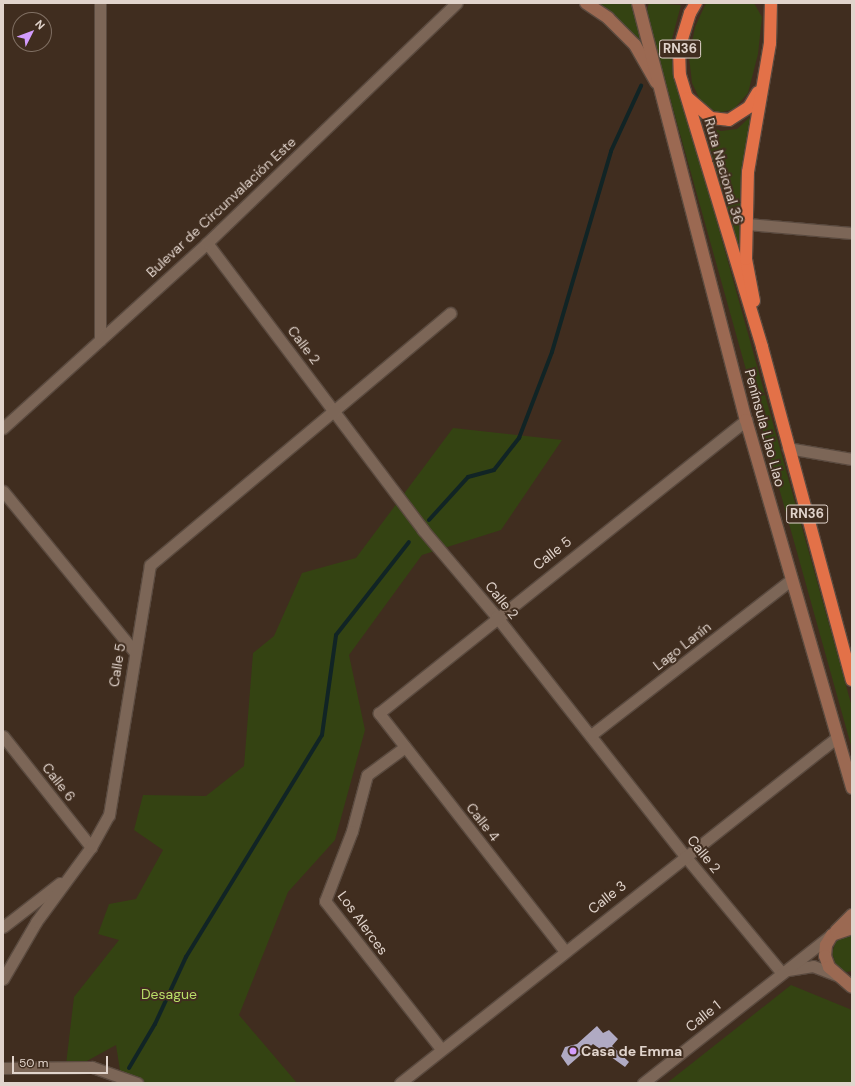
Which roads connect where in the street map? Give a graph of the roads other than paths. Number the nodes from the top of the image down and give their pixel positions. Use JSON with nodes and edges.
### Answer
{"nodes":[{"id":1,"x":100,"y":3,"type":"edge"},
{"id":2,"x":456,"y":3,"type":"edge"},
{"id":3,"x":586,"y":3,"type":"edge"},
{"id":4,"x":638,"y":3,"type":"edge"},
{"id":5,"x":692,"y":6,"type":"edge"},
{"id":6,"x":770,"y":6,"type":"edge"},
{"id":7,"x":760,"y":89,"type":"junction"},
{"id":8,"x":665,"y":96,"type":"junction"},
{"id":9,"x":688,"y":98,"type":"junction"},
{"id":10,"x":747,"y":224,"type":"junction"},
{"id":11,"x":852,"y":233,"type":"edge"},
{"id":12,"x":207,"y":243,"type":"junction"},
{"id":13,"x":450,"y":313,"type":"dead end"},
{"id":14,"x":100,"y":340,"type":"junction"},
{"id":15,"x":762,"y":348,"type":"junction"},
{"id":16,"x":335,"y":411,"type":"junction"},
{"id":17,"x":746,"y":420,"type":"junction"},
{"id":18,"x":3,"y":428,"type":"edge"},
{"id":19,"x":788,"y":448,"type":"junction"},
{"id":20,"x":852,"y":459,"type":"edge"},
{"id":21,"x":3,"y":491,"type":"edge"},
{"id":22,"x":791,"y":580,"type":"junction"},
{"id":23,"x":496,"y":616,"type":"junction"},
{"id":24,"x":134,"y":651,"type":"junction"},
{"id":25,"x":852,"y":680,"type":"edge"},
{"id":26,"x":378,"y":713,"type":"joint"},
{"id":27,"x":591,"y":735,"type":"junction"},
{"id":28,"x":3,"y":736,"type":"edge"},
{"id":29,"x":836,"y":738,"type":"junction"},
{"id":30,"x":405,"y":747,"type":"junction"},
{"id":31,"x":852,"y":788,"type":"edge"},
{"id":32,"x":91,"y":847,"type":"junction"},
{"id":33,"x":685,"y":856,"type":"junction"},
{"id":34,"x":72,"y":874,"type":"junction"},
{"id":35,"x":852,"y":915,"type":"edge"},
{"id":36,"x":3,"y":927,"type":"edge"},
{"id":37,"x":852,"y":928,"type":"edge"},
{"id":38,"x":832,"y":935,"type":"junction"},
{"id":39,"x":564,"y":950,"type":"junction"},
{"id":40,"x":782,"y":972,"type":"junction"},
{"id":41,"x":837,"y":975,"type":"junction"},
{"id":42,"x":852,"y":978,"type":"edge"},
{"id":43,"x":3,"y":979,"type":"edge"},
{"id":44,"x":852,"y":987,"type":"edge"},
{"id":45,"x":441,"y":1050,"type":"junction"},
{"id":46,"x":3,"y":1068,"type":"edge"},
{"id":47,"x":136,"y":1083,"type":"edge"},
{"id":48,"x":400,"y":1083,"type":"edge"},
{"id":49,"x":643,"y":1083,"type":"edge"}],
"edges":[{"from":1,"to":14,"type":"street"},
{"from":2,"to":12,"type":"street","name":"Bulevar de Circunvalación Este"},
{"from":3,"to":8,"type":"main road","name":"Península Llao Llao"},
{"from":4,"to":8,"type":"main road","name":"Península Llao Llao"},
{"from":5,"to":9,"type":"highway","name":"Ruta Nacional 36","number":"RN36"},
{"from":6,"to":7,"type":"highway","name":"Ruta Nacional 36","number":"RN36"},
{"from":7,"to":9,"type":"highway","number":"RN36"},
{"from":7,"to":10,"type":"highway","name":"Ruta Nacional 36","number":"RN36"},
{"from":8,"to":17,"type":"main road","name":"Península Llao Llao"},
{"from":9,"to":15,"type":"highway","name":"Ruta Nacional 36","number":"RN36"},
{"from":10,"to":11,"type":"street"},
{"from":10,"to":15,"type":"highway","name":"Ruta Nacional 36","number":"RN36"},
{"from":12,"to":14,"type":"street","name":"Bulevar de Circunvalación Este"},
{"from":12,"to":16,"type":"street","name":"Calle 2"},
{"from":13,"to":16,"type":"street","name":"Calle 5"},
{"from":14,"to":18,"type":"street","name":"Bulevar de Circunvalación Este"},
{"from":15,"to":19,"type":"highway","name":"Ruta Nacional 36","number":"RN36"},
{"from":16,"to":23,"type":"street","name":"Calle 2"},
{"from":16,"to":24,"type":"street","name":"Calle 5"},
{"from":17,"to":22,"type":"main road","name":"Península Llao Llao"},
{"from":17,"to":23,"type":"street","name":"Calle 5"},
{"from":19,"to":20,"type":"street"},
{"from":19,"to":25,"type":"highway","name":"Ruta Nacional 36","number":"RN36"},
{"from":21,"to":24,"type":"street"},
{"from":22,"to":27,"type":"street","name":"Lago Lanín"},
{"from":22,"to":29,"type":"main road","name":"Península Llao Llao"},
{"from":23,"to":26,"type":"street","name":"Calle 5"},
{"from":23,"to":27,"type":"street","name":"Calle 2"},
{"from":24,"to":32,"type":"street","name":"Calle 5"},
{"from":26,"to":30,"type":"street","name":"Calle 4"},
{"from":27,"to":33,"type":"street","name":"Calle 2"},
{"from":28,"to":32,"type":"street","name":"Calle 6"},
{"from":29,"to":31,"type":"main road","name":"Península Llao Llao"},
{"from":29,"to":33,"type":"street","name":"Calle 3"},
{"from":30,"to":39,"type":"street","name":"Calle 4"},
{"from":30,"to":45,"type":"street","name":"Los Alerces"},
{"from":32,"to":34,"type":"street","name":"Calle 5"},
{"from":33,"to":39,"type":"street","name":"Calle 3"},
{"from":33,"to":40,"type":"street","name":"Calle 2"},
{"from":34,"to":36,"type":"street"},
{"from":34,"to":43,"type":"street","name":"Calle 5"},
{"from":35,"to":38,"type":"main road"},
{"from":37,"to":38,"type":"main road"},
{"from":38,"to":40,"type":"street","name":"Calle 1"},
{"from":38,"to":41,"type":"main road"},
{"from":39,"to":45,"type":"street","name":"Calle 3"},
{"from":40,"to":41,"type":"street","name":"Calle 1"},
{"from":40,"to":49,"type":"street","name":"Calle 1"},
{"from":41,"to":42,"type":"main road"},
{"from":41,"to":44,"type":"main road"},
{"from":45,"to":48,"type":"street","name":"Calle 3"},
{"from":46,"to":47,"type":"street"}]}
